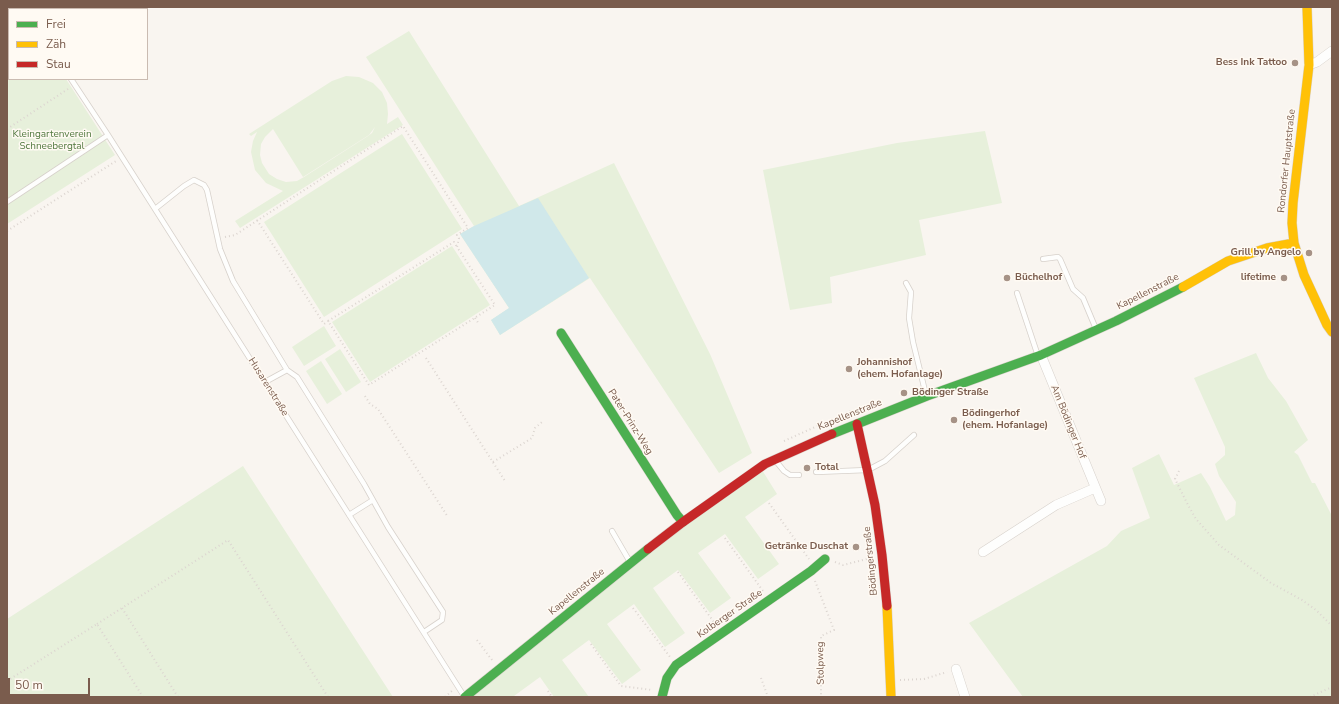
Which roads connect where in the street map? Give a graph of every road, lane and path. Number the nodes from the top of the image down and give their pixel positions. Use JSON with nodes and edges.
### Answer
{"nodes":[{"id":1,"x":1307,"y":7,"type":"edge"},
{"id":2,"x":1332,"y":51,"type":"edge"},
{"id":3,"x":1309,"y":65,"type":"junction"},
{"id":4,"x":72,"y":80,"type":"edge"},
{"id":5,"x":74,"y":85,"type":"junction"},
{"id":6,"x":7,"y":128,"type":"edge"},
{"id":7,"x":108,"y":135,"type":"junction"},
{"id":8,"x":122,"y":157,"type":"junction"},
{"id":9,"x":7,"y":202,"type":"edge"},
{"id":10,"x":155,"y":209,"type":"junction"},
{"id":11,"x":257,"y":220,"type":"junction"},
{"id":12,"x":7,"y":231,"type":"edge"},
{"id":13,"x":218,"y":238,"type":"junction"},
{"id":14,"x":1294,"y":243,"type":"junction"},
{"id":15,"x":457,"y":247,"type":"junction"},
{"id":16,"x":1043,"y":259,"type":"dead end"},
{"id":17,"x":906,"y":283,"type":"dead end"},
{"id":18,"x":1017,"y":293,"type":"dead end"},
{"id":19,"x":475,"y":318,"type":"junction"},
{"id":20,"x":328,"y":321,"type":"junction"},
{"id":21,"x":479,"y":324,"type":"dead end"},
{"id":22,"x":1096,"y":330,"type":"junction"},
{"id":23,"x":1332,"y":332,"type":"edge"},
{"id":24,"x":561,"y":333,"type":"dead end"},
{"id":25,"x":1040,"y":356,"type":"junction"},
{"id":26,"x":426,"y":358,"type":"dead end"},
{"id":27,"x":287,"y":370,"type":"junction"},
{"id":28,"x":265,"y":382,"type":"junction"},
{"id":29,"x":365,"y":396,"type":"dead end"},
{"id":30,"x":927,"y":396,"type":"junction"},
{"id":31,"x":852,"y":410,"type":"dead end"},
{"id":32,"x":542,"y":422,"type":"dead end"},
{"id":33,"x":857,"y":424,"type":"junction"},
{"id":34,"x":914,"y":435,"type":"dead end"},
{"id":35,"x":780,"y":443,"type":"dead end"},
{"id":36,"x":775,"y":460,"type":"junction"},
{"id":37,"x":493,"y":462,"type":"junction"},
{"id":38,"x":868,"y":470,"type":"junction"},
{"id":39,"x":1179,"y":471,"type":"dead end"},
{"id":40,"x":816,"y":472,"type":"dead end"},
{"id":41,"x":799,"y":475,"type":"dead end"},
{"id":42,"x":505,"y":481,"type":"dead end"},
{"id":43,"x":1095,"y":488,"type":"junction"},
{"id":44,"x":373,"y":500,"type":"junction"},
{"id":45,"x":1101,"y":501,"type":"dead end"},
{"id":46,"x":769,"y":503,"type":"dead end"},
{"id":47,"x":349,"y":515,"type":"junction"},
{"id":48,"x":448,"y":517,"type":"dead end"},
{"id":49,"x":683,"y":522,"type":"junction"},
{"id":50,"x":612,"y":531,"type":"dead end"},
{"id":51,"x":725,"y":538,"type":"dead end"},
{"id":52,"x":983,"y":552,"type":"dead end"},
{"id":53,"x":882,"y":555,"type":"junction"},
{"id":54,"x":825,"y":559,"type":"joint"},
{"id":55,"x":631,"y":563,"type":"junction"},
{"id":56,"x":813,"y":569,"type":"junction"},
{"id":57,"x":678,"y":572,"type":"dead end"},
{"id":58,"x":770,"y":600,"type":"junction"},
{"id":59,"x":122,"y":608,"type":"junction"},
{"id":60,"x":633,"y":608,"type":"dead end"},
{"id":61,"x":97,"y":624,"type":"junction"},
{"id":62,"x":1332,"y":626,"type":"edge"},
{"id":63,"x":424,"y":632,"type":"junction"},
{"id":64,"x":722,"y":633,"type":"junction"},
{"id":65,"x":477,"y":640,"type":"dead end"},
{"id":66,"x":590,"y":644,"type":"dead end"},
{"id":67,"x":492,"y":660,"type":"dead end"},
{"id":68,"x":676,"y":665,"type":"junction"},
{"id":69,"x":956,"y":669,"type":"joint"},
{"id":70,"x":761,"y":678,"type":"dead end"},
{"id":71,"x":891,"y":680,"type":"junction"},
{"id":72,"x":7,"y":681,"type":"edge"},
{"id":73,"x":1332,"y":687,"type":"edge"},
{"id":74,"x":548,"y":691,"type":"dead end"},
{"id":75,"x":662,"y":694,"type":"edge"},
{"id":76,"x":143,"y":697,"type":"edge"},
{"id":77,"x":178,"y":697,"type":"edge"},
{"id":78,"x":328,"y":697,"type":"edge"},
{"id":79,"x":465,"y":697,"type":"edge"},
{"id":80,"x":552,"y":697,"type":"edge"},
{"id":81,"x":768,"y":697,"type":"edge"},
{"id":82,"x":821,"y":697,"type":"edge"},
{"id":83,"x":891,"y":697,"type":"edge"},
{"id":84,"x":965,"y":697,"type":"edge"},
{"id":85,"x":1310,"y":697,"type":"edge"}],
"edges":[{"from":1,"to":3,"type":"main road","name":"Rondorfer Hauptstraße"},
{"from":2,"to":3,"type":"street"},
{"from":3,"to":14,"type":"main road","name":"Rondorfer Hauptstraße"},
{"from":4,"to":5,"type":"lane","name":"Husarenstraße"},
{"from":5,"to":6,"type":"path"},
{"from":5,"to":7,"type":"lane","name":"Husarenstraße"},
{"from":7,"to":8,"type":"lane","name":"Husarenstraße"},
{"from":7,"to":9,"type":"lane"},
{"from":8,"to":10,"type":"lane","name":"Husarenstraße"},
{"from":8,"to":12,"type":"path"},
{"from":10,"to":13,"type":"lane"},
{"from":10,"to":28,"type":"lane","name":"Husarenstraße"},
{"from":11,"to":13,"type":"path"},
{"from":11,"to":15,"type":"path"},
{"from":11,"to":20,"type":"path"},
{"from":13,"to":27,"type":"lane"},
{"from":14,"to":22,"type":"main road","name":"Kapellenstraße"},
{"from":14,"to":23,"type":"main road","name":"Rondorfer Hauptstraße"},
{"from":15,"to":19,"type":"path"},
{"from":15,"to":20,"type":"path"},
{"from":16,"to":22,"type":"lane"},
{"from":17,"to":30,"type":"lane"},
{"from":18,"to":25,"type":"lane"},
{"from":19,"to":20,"type":"path"},
{"from":19,"to":21,"type":"path"},
{"from":22,"to":25,"type":"main road","name":"Kapellenstraße"},
{"from":24,"to":49,"type":"main road","name":"Pater-Prinz-Weg"},
{"from":25,"to":30,"type":"main road","name":"Kapellenstraße"},
{"from":25,"to":43,"type":"street","name":"Am Bödinger Hof"},
{"from":26,"to":37,"type":"path"},
{"from":27,"to":28,"type":"lane"},
{"from":27,"to":44,"type":"lane"},
{"from":28,"to":47,"type":"lane","name":"Husarenstraße"},
{"from":29,"to":48,"type":"path"},
{"from":30,"to":33,"type":"main road","name":"Kapellenstraße"},
{"from":31,"to":35,"type":"path"},
{"from":32,"to":37,"type":"path"},
{"from":33,"to":36,"type":"main road","name":"Kapellenstraße"},
{"from":33,"to":38,"type":"main road","name":"Bödingerstraße"},
{"from":34,"to":38,"type":"lane"},
{"from":36,"to":41,"type":"lane"},
{"from":36,"to":49,"type":"main road","name":"Kapellenstraße"},
{"from":37,"to":42,"type":"path"},
{"from":38,"to":40,"type":"lane"},
{"from":38,"to":53,"type":"main road","name":"Bödingerstraße"},
{"from":39,"to":62,"type":"path"},
{"from":43,"to":45,"type":"street","name":"Am Bödinger Hof"},
{"from":43,"to":52,"type":"street"},
{"from":44,"to":47,"type":"lane"},
{"from":44,"to":63,"type":"lane"},
{"from":46,"to":56,"type":"path"},
{"from":47,"to":63,"type":"lane","name":"Husarenstraße"},
{"from":49,"to":55,"type":"main road","name":"Kapellenstraße"},
{"from":50,"to":55,"type":"lane"},
{"from":51,"to":58,"type":"path"},
{"from":53,"to":54,"type":"path"},
{"from":53,"to":71,"type":"main road","name":"Bödingerstraße"},
{"from":54,"to":56,"type":"main road","name":"Kolberger Straße"},
{"from":55,"to":79,"type":"main road","name":"Kapellenstraße"},
{"from":56,"to":58,"type":"main road","name":"Kolberger Straße"},
{"from":56,"to":82,"type":"path","name":"Stolpweg"},
{"from":57,"to":64,"type":"path"},
{"from":58,"to":64,"type":"main road","name":"Kolberger Straße"},
{"from":59,"to":61,"type":"path"},
{"from":59,"to":77,"type":"path"},
{"from":59,"to":78,"type":"path"},
{"from":60,"to":68,"type":"path"},
{"from":61,"to":72,"type":"path"},
{"from":61,"to":76,"type":"path"},
{"from":63,"to":79,"type":"lane","name":"Husarenstraße"},
{"from":64,"to":68,"type":"main road","name":"Kolberger Straße"},
{"from":65,"to":67,"type":"path"},
{"from":66,"to":75,"type":"path"},
{"from":68,"to":75,"type":"main road","name":"Kolberger Straße"},
{"from":69,"to":71,"type":"path"},
{"from":69,"to":84,"type":"street"},
{"from":70,"to":81,"type":"path"},
{"from":71,"to":83,"type":"main road","name":"Bödingerstraße"},
{"from":73,"to":85,"type":"path"},
{"from":74,"to":80,"type":"path"}]}
